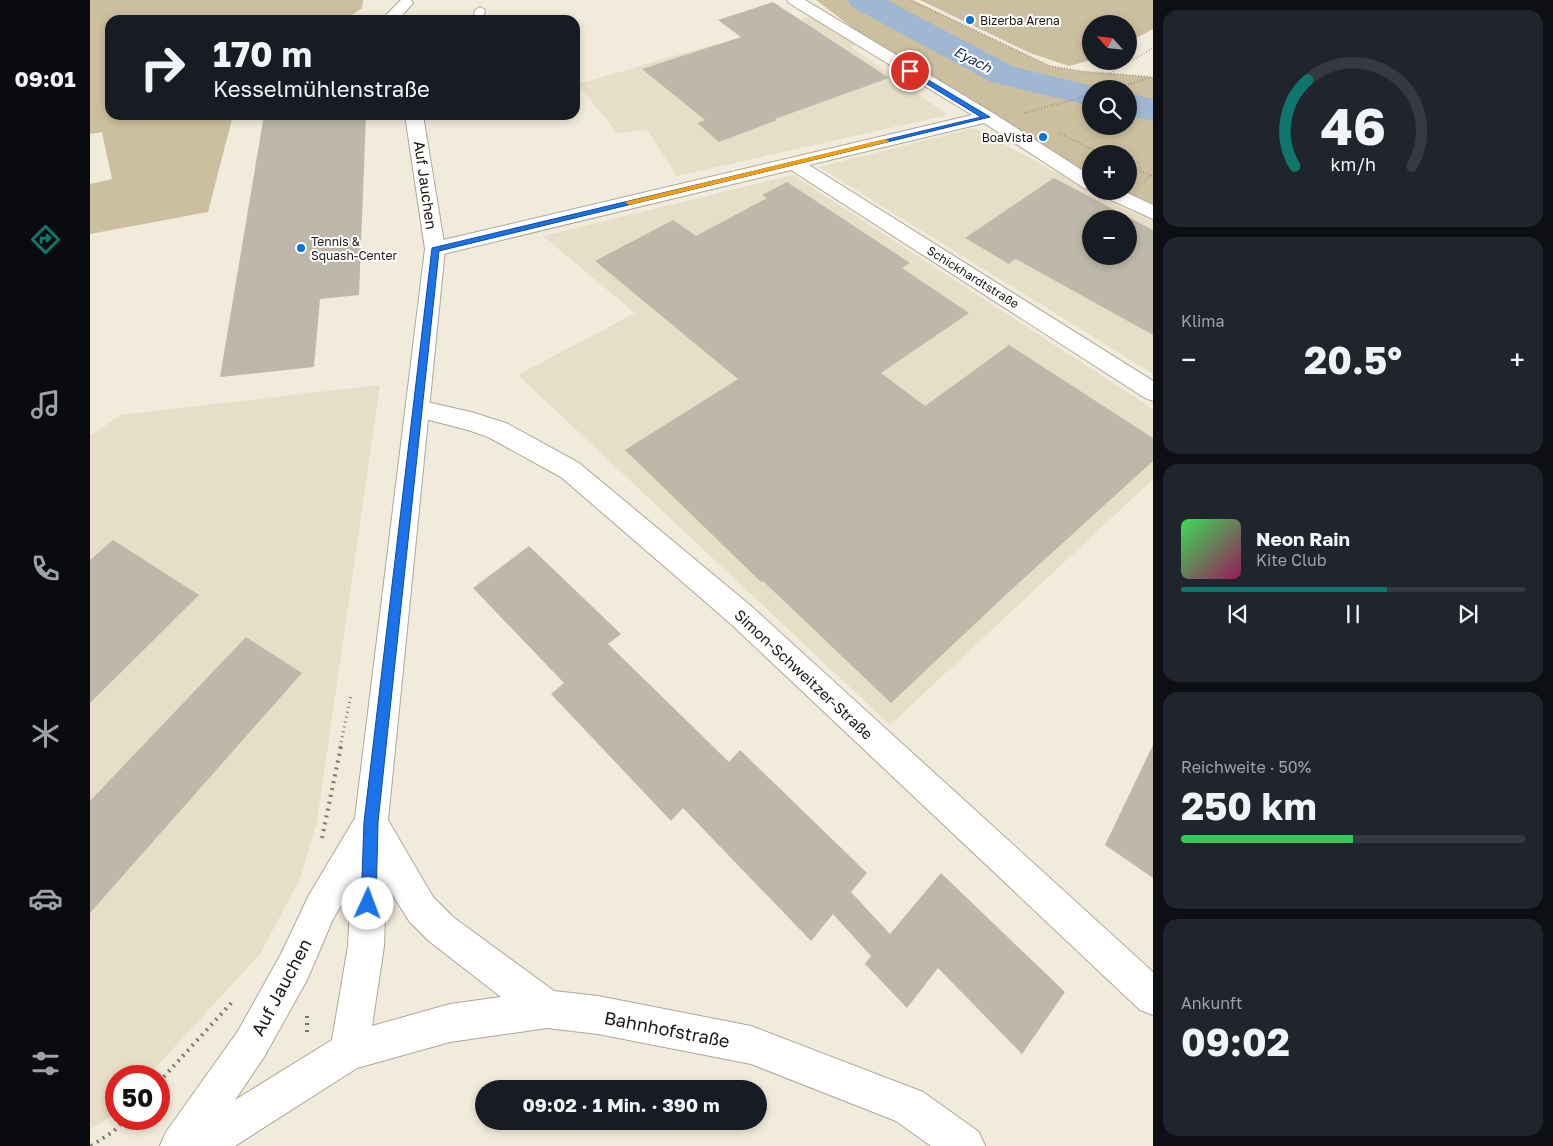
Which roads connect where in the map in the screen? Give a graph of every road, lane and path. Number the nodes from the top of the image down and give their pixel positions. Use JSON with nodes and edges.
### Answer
{"nodes":[{"id":1,"x":794,"y":0,"type":"edge"},
{"id":2,"x":911,"y":0,"type":"edge"},
{"id":3,"x":406,"y":2,"type":"edge"},
{"id":4,"x":394,"y":15,"type":"edge"},
{"id":5,"x":408,"y":15,"type":"edge"},
{"id":6,"x":1153,"y":48,"type":"edge"},
{"id":7,"x":1110,"y":73,"type":"junction"},
{"id":8,"x":1153,"y":77,"type":"edge"},
{"id":9,"x":1137,"y":82,"type":"edge"},
{"id":10,"x":1082,"y":98,"type":"edge"},
{"id":11,"x":1036,"y":111,"type":"dead end"},
{"id":12,"x":987,"y":117,"type":"junction"},
{"id":13,"x":415,"y":120,"type":"edge"},
{"id":14,"x":793,"y":162,"type":"junction"},
{"id":15,"x":1137,"y":169,"type":"edge"},
{"id":16,"x":1153,"y":176,"type":"edge"},
{"id":17,"x":1082,"y":178,"type":"edge"},
{"id":18,"x":1126,"y":200,"type":"edge"},
{"id":19,"x":1153,"y":213,"type":"edge"},
{"id":20,"x":435,"y":250,"type":"junction"},
{"id":21,"x":1153,"y":392,"type":"edge"},
{"id":22,"x":418,"y":409,"type":"junction"},
{"id":23,"x":371,"y":822,"type":"junction"},
{"id":24,"x":242,"y":992,"type":"dead end"},
{"id":25,"x":1153,"y":997,"type":"edge"},
{"id":26,"x":309,"y":1009,"type":"dead end"},
{"id":27,"x":547,"y":1010,"type":"junction"},
{"id":28,"x":349,"y":1051,"type":"junction"},
{"id":29,"x":170,"y":1070,"type":"edge"},
{"id":30,"x":309,"y":1077,"type":"junction"},
{"id":31,"x":115,"y":1130,"type":"edge"},
{"id":32,"x":91,"y":1146,"type":"edge"},
{"id":33,"x":180,"y":1146,"type":"edge"},
{"id":34,"x":199,"y":1146,"type":"edge"},
{"id":35,"x":965,"y":1146,"type":"edge"}],
"edges":[{"from":1,"to":12,"type":"street"},
{"from":2,"to":7,"type":"path"},
{"from":3,"to":4,"type":"street"},
{"from":3,"to":5,"type":"street"},
{"from":6,"to":7,"type":"path"},
{"from":7,"to":8,"type":"path"},
{"from":8,"to":9,"type":"path"},
{"from":10,"to":11,"type":"path"},
{"from":12,"to":14,"type":"street"},
{"from":12,"to":17,"type":"street"},
{"from":13,"to":20,"type":"street","name":"Auf Jauchen"},
{"from":14,"to":20,"type":"street"},
{"from":14,"to":21,"type":"street","name":"Schickhardtstraße"},
{"from":15,"to":16,"type":"path"},
{"from":18,"to":19,"type":"street"},
{"from":20,"to":22,"type":"street","name":"Auf Jauchen"},
{"from":22,"to":23,"type":"street","name":"Auf Jauchen"},
{"from":22,"to":25,"type":"street","name":"Simon-Schweitzer-Straße"},
{"from":23,"to":27,"type":"street"},
{"from":23,"to":28,"type":"street","name":"Auf Jauchen"},
{"from":23,"to":33,"type":"street","name":"Auf Jauchen"},
{"from":24,"to":29,"type":"path"},
{"from":26,"to":30,"type":"path"},
{"from":27,"to":28,"type":"street","name":"Bahnhofstraße"},
{"from":27,"to":35,"type":"street","name":"Bahnhofstraße"},
{"from":28,"to":30,"type":"street","name":"Bahnhofstraße"},
{"from":30,"to":34,"type":"street","name":"Bahnhofstraße"},
{"from":31,"to":32,"type":"path"}]}
